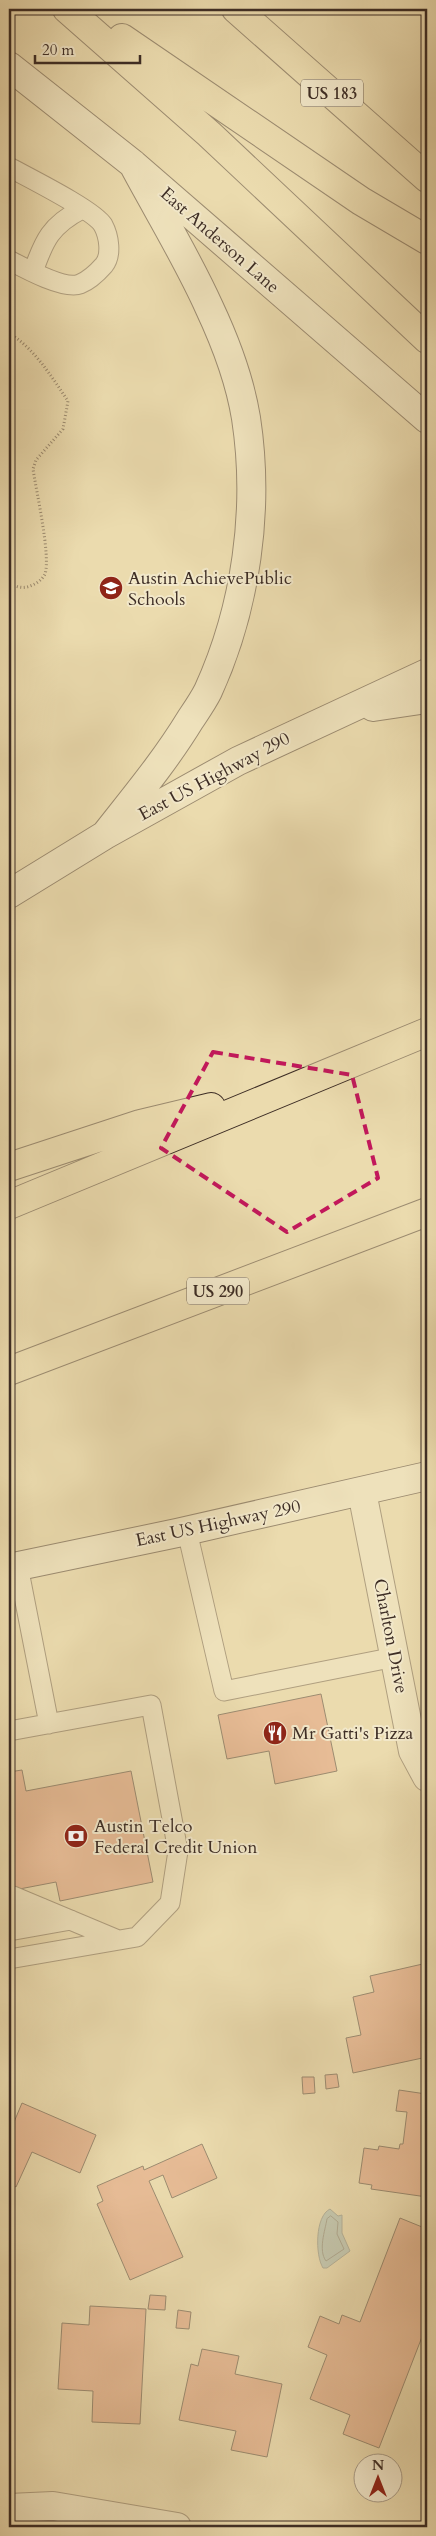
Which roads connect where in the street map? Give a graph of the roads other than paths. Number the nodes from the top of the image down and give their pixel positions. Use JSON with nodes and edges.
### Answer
{"nodes":[{"id":1,"x":67,"y":9,"type":"edge"},
{"id":2,"x":79,"y":9,"type":"edge"},
{"id":3,"x":236,"y":9,"type":"edge"},
{"id":4,"x":9,"y":66,"type":"edge"},
{"id":5,"x":133,"y":164,"type":"junction"},
{"id":6,"x":9,"y":167,"type":"edge"},
{"id":7,"x":427,"y":178,"type":"edge"},
{"id":8,"x":82,"y":209,"type":"junction"},
{"id":9,"x":427,"y":240,"type":"edge"},
{"id":10,"x":9,"y":260,"type":"edge"},
{"id":11,"x":32,"y":272,"type":"junction"},
{"id":12,"x":427,"y":339,"type":"edge"},
{"id":13,"x":399,"y":395,"type":"junction"},
{"id":14,"x":427,"y":408,"type":"edge"},
{"id":15,"x":427,"y":419,"type":"edge"},
{"id":16,"x":427,"y":673,"type":"edge"},
{"id":17,"x":427,"y":699,"type":"edge"},
{"id":18,"x":340,"y":712,"type":"junction"},
{"id":19,"x":105,"y":835,"type":"junction"},
{"id":20,"x":9,"y":894,"type":"edge"},
{"id":21,"x":427,"y":1032,"type":"edge"},
{"id":22,"x":302,"y":1084,"type":"junction"},
{"id":23,"x":9,"y":1168,"type":"edge"},
{"id":24,"x":9,"y":1205,"type":"edge"},
{"id":25,"x":427,"y":1212,"type":"edge"},
{"id":26,"x":9,"y":1371,"type":"edge"},
{"id":27,"x":427,"y":1476,"type":"edge"},
{"id":28,"x":362,"y":1492,"type":"junction"},
{"id":29,"x":186,"y":1531,"type":"junction"},
{"id":30,"x":14,"y":1567,"type":"edge"},
{"id":31,"x":395,"y":1657,"type":"junction"},
{"id":32,"x":49,"y":1724,"type":"junction"},
{"id":33,"x":9,"y":1731,"type":"edge"},
{"id":34,"x":427,"y":1777,"type":"edge"},
{"id":35,"x":9,"y":1896,"type":"edge"},
{"id":36,"x":43,"y":1908,"type":"junction"},
{"id":37,"x":9,"y":1913,"type":"edge"},
{"id":38,"x":71,"y":1920,"type":"junction"},
{"id":39,"x":9,"y":1931,"type":"edge"},
{"id":40,"x":118,"y":1940,"type":"junction"},
{"id":41,"x":9,"y":1959,"type":"edge"},
{"id":42,"x":9,"y":2508,"type":"edge"},
{"id":43,"x":177,"y":2527,"type":"edge"}],
"edges":[{"from":1,"to":12,"type":"highway"},
{"from":2,"to":9,"type":"highway"},
{"from":3,"to":7,"type":"highway","number":"US 183"},
{"from":4,"to":5,"type":"main road","name":"East Anderson Lane"},
{"from":5,"to":13,"type":"main road","name":"East Anderson Lane"},
{"from":5,"to":19,"type":"main road"},
{"from":6,"to":8,"type":"lane"},
{"from":8,"to":11,"type":"lane"},
{"from":8,"to":11,"type":"lane"},
{"from":10,"to":11,"type":"lane"},
{"from":13,"to":14,"type":"main road"},
{"from":13,"to":15,"type":"main road","name":"East Anderson Lane"},
{"from":16,"to":18,"type":"main road","name":"East US Highway 290"},
{"from":17,"to":18,"type":"main road"},
{"from":18,"to":19,"type":"main road","name":"East US Highway 290"},
{"from":19,"to":20,"type":"main road","name":"East US Highway 290"},
{"from":21,"to":22,"type":"highway"},
{"from":22,"to":23,"type":"highway"},
{"from":22,"to":24,"type":"highway"},
{"from":25,"to":26,"type":"highway","number":"US 290"},
{"from":27,"to":28,"type":"main road","name":"East US Highway 290"},
{"from":28,"to":29,"type":"main road","name":"East US Highway 290"},
{"from":28,"to":31,"type":"main road","name":"Charlton Drive"},
{"from":29,"to":30,"type":"main road","name":"East US Highway 290"},
{"from":29,"to":31,"type":"lane"},
{"from":30,"to":32,"type":"lane"},
{"from":31,"to":34,"type":"main road","name":"Charlton Drive"},
{"from":32,"to":33,"type":"lane"},
{"from":32,"to":40,"type":"lane"},
{"from":35,"to":36,"type":"lane"},
{"from":36,"to":37,"type":"lane"},
{"from":36,"to":38,"type":"lane"},
{"from":38,"to":39,"type":"lane"},
{"from":38,"to":40,"type":"lane"},
{"from":40,"to":41,"type":"lane"},
{"from":42,"to":43,"type":"main road"}]}
